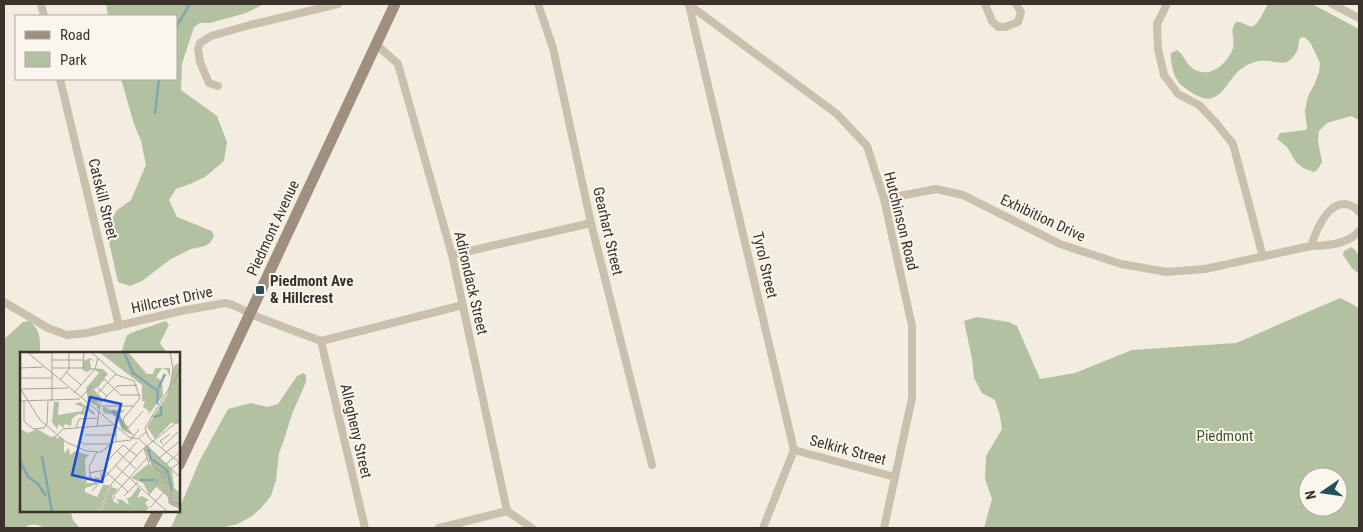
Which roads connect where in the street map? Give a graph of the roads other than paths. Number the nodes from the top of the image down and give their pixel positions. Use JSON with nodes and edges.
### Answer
{"nodes":[{"id":1,"x":338,"y":4,"type":"edge"},
{"id":2,"x":395,"y":4,"type":"edge"},
{"id":3,"x":538,"y":4,"type":"edge"},
{"id":4,"x":689,"y":4,"type":"edge"},
{"id":5,"x":984,"y":4,"type":"edge"},
{"id":6,"x":1016,"y":4,"type":"edge"},
{"id":7,"x":1167,"y":4,"type":"edge"},
{"id":8,"x":1332,"y":4,"type":"edge"},
{"id":9,"x":1359,"y":18,"type":"edge"},
{"id":10,"x":376,"y":44,"type":"junction"},
{"id":11,"x":60,"y":80,"type":"edge"},
{"id":12,"x":218,"y":86,"type":"dead end"},
{"id":13,"x":884,"y":199,"type":"junction"},
{"id":14,"x":1359,"y":212,"type":"edge"},
{"id":15,"x":591,"y":223,"type":"junction"},
{"id":16,"x":1359,"y":231,"type":"edge"},
{"id":17,"x":1311,"y":246,"type":"junction"},
{"id":18,"x":452,"y":255,"type":"junction"},
{"id":19,"x":1262,"y":257,"type":"junction"},
{"id":20,"x":4,"y":302,"type":"edge"},
{"id":21,"x":463,"y":304,"type":"junction"},
{"id":22,"x":249,"y":313,"type":"junction"},
{"id":23,"x":119,"y":326,"type":"junction"},
{"id":24,"x":321,"y":340,"type":"junction"},
{"id":25,"x":794,"y":450,"type":"junction"},
{"id":26,"x":180,"y":463,"type":"edge"},
{"id":27,"x":652,"y":465,"type":"dead end"},
{"id":28,"x":895,"y":477,"type":"junction"},
{"id":29,"x":507,"y":511,"type":"junction"},
{"id":30,"x":158,"y":512,"type":"edge"},
{"id":31,"x":150,"y":528,"type":"edge"},
{"id":32,"x":365,"y":528,"type":"edge"},
{"id":33,"x":439,"y":528,"type":"edge"},
{"id":34,"x":532,"y":528,"type":"edge"},
{"id":35,"x":763,"y":528,"type":"edge"},
{"id":36,"x":884,"y":528,"type":"edge"}],
"edges":[{"from":1,"to":12,"type":"street"},
{"from":2,"to":10,"type":"main road","name":"Piedmont Avenue"},
{"from":3,"to":15,"type":"street","name":"Gearhart Street"},
{"from":4,"to":13,"type":"street","name":"Hutchinson Road"},
{"from":4,"to":25,"type":"street","name":"Tyrol Street"},
{"from":5,"to":6,"type":"street"},
{"from":7,"to":19,"type":"street"},
{"from":8,"to":9,"type":"street"},
{"from":10,"to":18,"type":"street","name":"Adirondack Street"},
{"from":10,"to":22,"type":"main road","name":"Piedmont Avenue"},
{"from":11,"to":23,"type":"street","name":"Catskill Street"},
{"from":13,"to":19,"type":"street","name":"Exhibition Drive"},
{"from":13,"to":28,"type":"street","name":"Hutchinson Road"},
{"from":14,"to":17,"type":"street"},
{"from":15,"to":18,"type":"street"},
{"from":15,"to":27,"type":"street","name":"Gearhart Street"},
{"from":16,"to":17,"type":"street","name":"Exhibition Drive"},
{"from":17,"to":19,"type":"street","name":"Exhibition Drive"},
{"from":18,"to":21,"type":"street","name":"Adirondack Street"},
{"from":20,"to":23,"type":"street","name":"Hillcrest Drive"},
{"from":21,"to":24,"type":"street"},
{"from":21,"to":29,"type":"street","name":"Adirondack Street"},
{"from":22,"to":23,"type":"street","name":"Hillcrest Drive"},
{"from":22,"to":24,"type":"street","name":"Hillcrest Drive"},
{"from":22,"to":26,"type":"main road","name":"Piedmont Avenue"},
{"from":24,"to":32,"type":"street","name":"Allegheny Street"},
{"from":25,"to":28,"type":"street","name":"Selkirk Street"},
{"from":25,"to":35,"type":"street"},
{"from":28,"to":36,"type":"street","name":"Hutchinson Road"},
{"from":29,"to":33,"type":"street"},
{"from":29,"to":34,"type":"street"},
{"from":30,"to":31,"type":"main road"}]}
